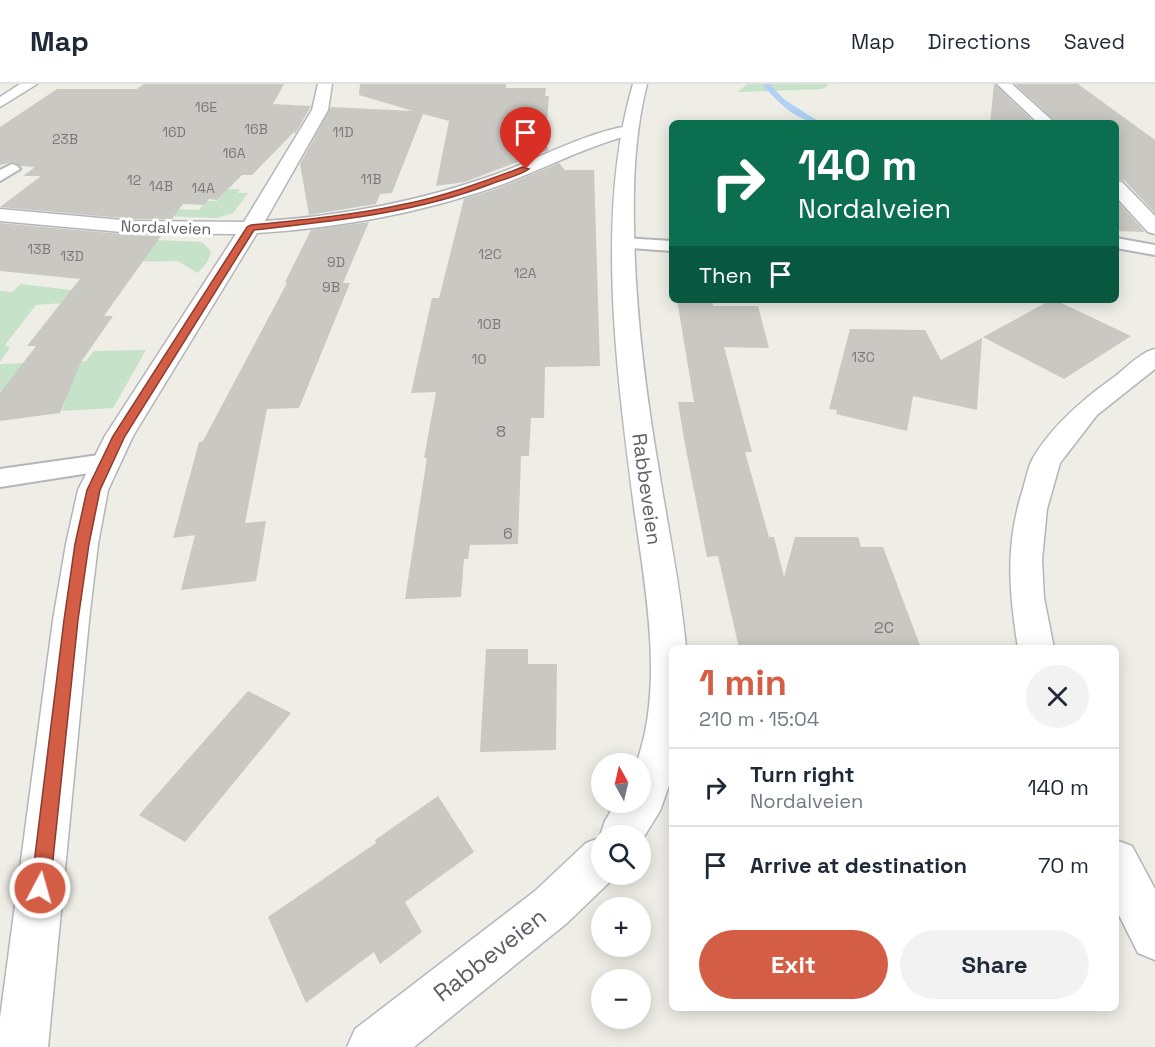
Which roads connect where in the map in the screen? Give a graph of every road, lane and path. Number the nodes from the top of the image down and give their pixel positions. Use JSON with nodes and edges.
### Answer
{"nodes":[{"id":1,"x":30,"y":84,"type":"edge"},
{"id":2,"x":325,"y":84,"type":"edge"},
{"id":3,"x":640,"y":84,"type":"edge"},
{"id":4,"x":1004,"y":84,"type":"edge"},
{"id":5,"x":0,"y":103,"type":"edge"},
{"id":6,"x":1044,"y":120,"type":"edge"},
{"id":7,"x":628,"y":131,"type":"junction"},
{"id":8,"x":1119,"y":189,"type":"edge"},
{"id":9,"x":0,"y":215,"type":"edge"},
{"id":10,"x":251,"y":227,"type":"junction"},
{"id":11,"x":1155,"y":228,"type":"edge"},
{"id":12,"x":623,"y":243,"type":"junction"},
{"id":13,"x":1119,"y":244,"type":"edge"},
{"id":14,"x":669,"y":246,"type":"edge"},
{"id":15,"x":1155,"y":250,"type":"edge"},
{"id":16,"x":1155,"y":356,"type":"edge"},
{"id":17,"x":106,"y":463,"type":"junction"},
{"id":18,"x":0,"y":478,"type":"edge"},
{"id":19,"x":1035,"y":645,"type":"edge"},
{"id":20,"x":669,"y":673,"type":"edge"},
{"id":21,"x":669,"y":696,"type":"edge"},
{"id":22,"x":629,"y":825,"type":"edge"},
{"id":23,"x":1119,"y":868,"type":"edge"},
{"id":24,"x":591,"y":869,"type":"edge"},
{"id":25,"x":1155,"y":936,"type":"edge"},
{"id":26,"x":22,"y":1047,"type":"edge"},
{"id":27,"x":373,"y":1047,"type":"edge"}],
"edges":[{"from":1,"to":5,"type":"street"},
{"from":2,"to":10,"type":"street"},
{"from":3,"to":7,"type":"street"},
{"from":4,"to":6,"type":"street"},
{"from":7,"to":10,"type":"street","name":"Nordalveien"},
{"from":7,"to":12,"type":"street","name":"Rabbeveien"},
{"from":8,"to":11,"type":"street"},
{"from":9,"to":10,"type":"street","name":"Nordalveien"},
{"from":10,"to":17,"type":"street"},
{"from":12,"to":14,"type":"lane"},
{"from":12,"to":20,"type":"street","name":"Rabbeveien"},
{"from":13,"to":15,"type":"lane"},
{"from":16,"to":19,"type":"street"},
{"from":17,"to":18,"type":"lane"},
{"from":17,"to":26,"type":"street"},
{"from":21,"to":22,"type":"street","name":"Rabbeveien"},
{"from":23,"to":25,"type":"street"},
{"from":24,"to":27,"type":"street","name":"Rabbeveien"}]}
